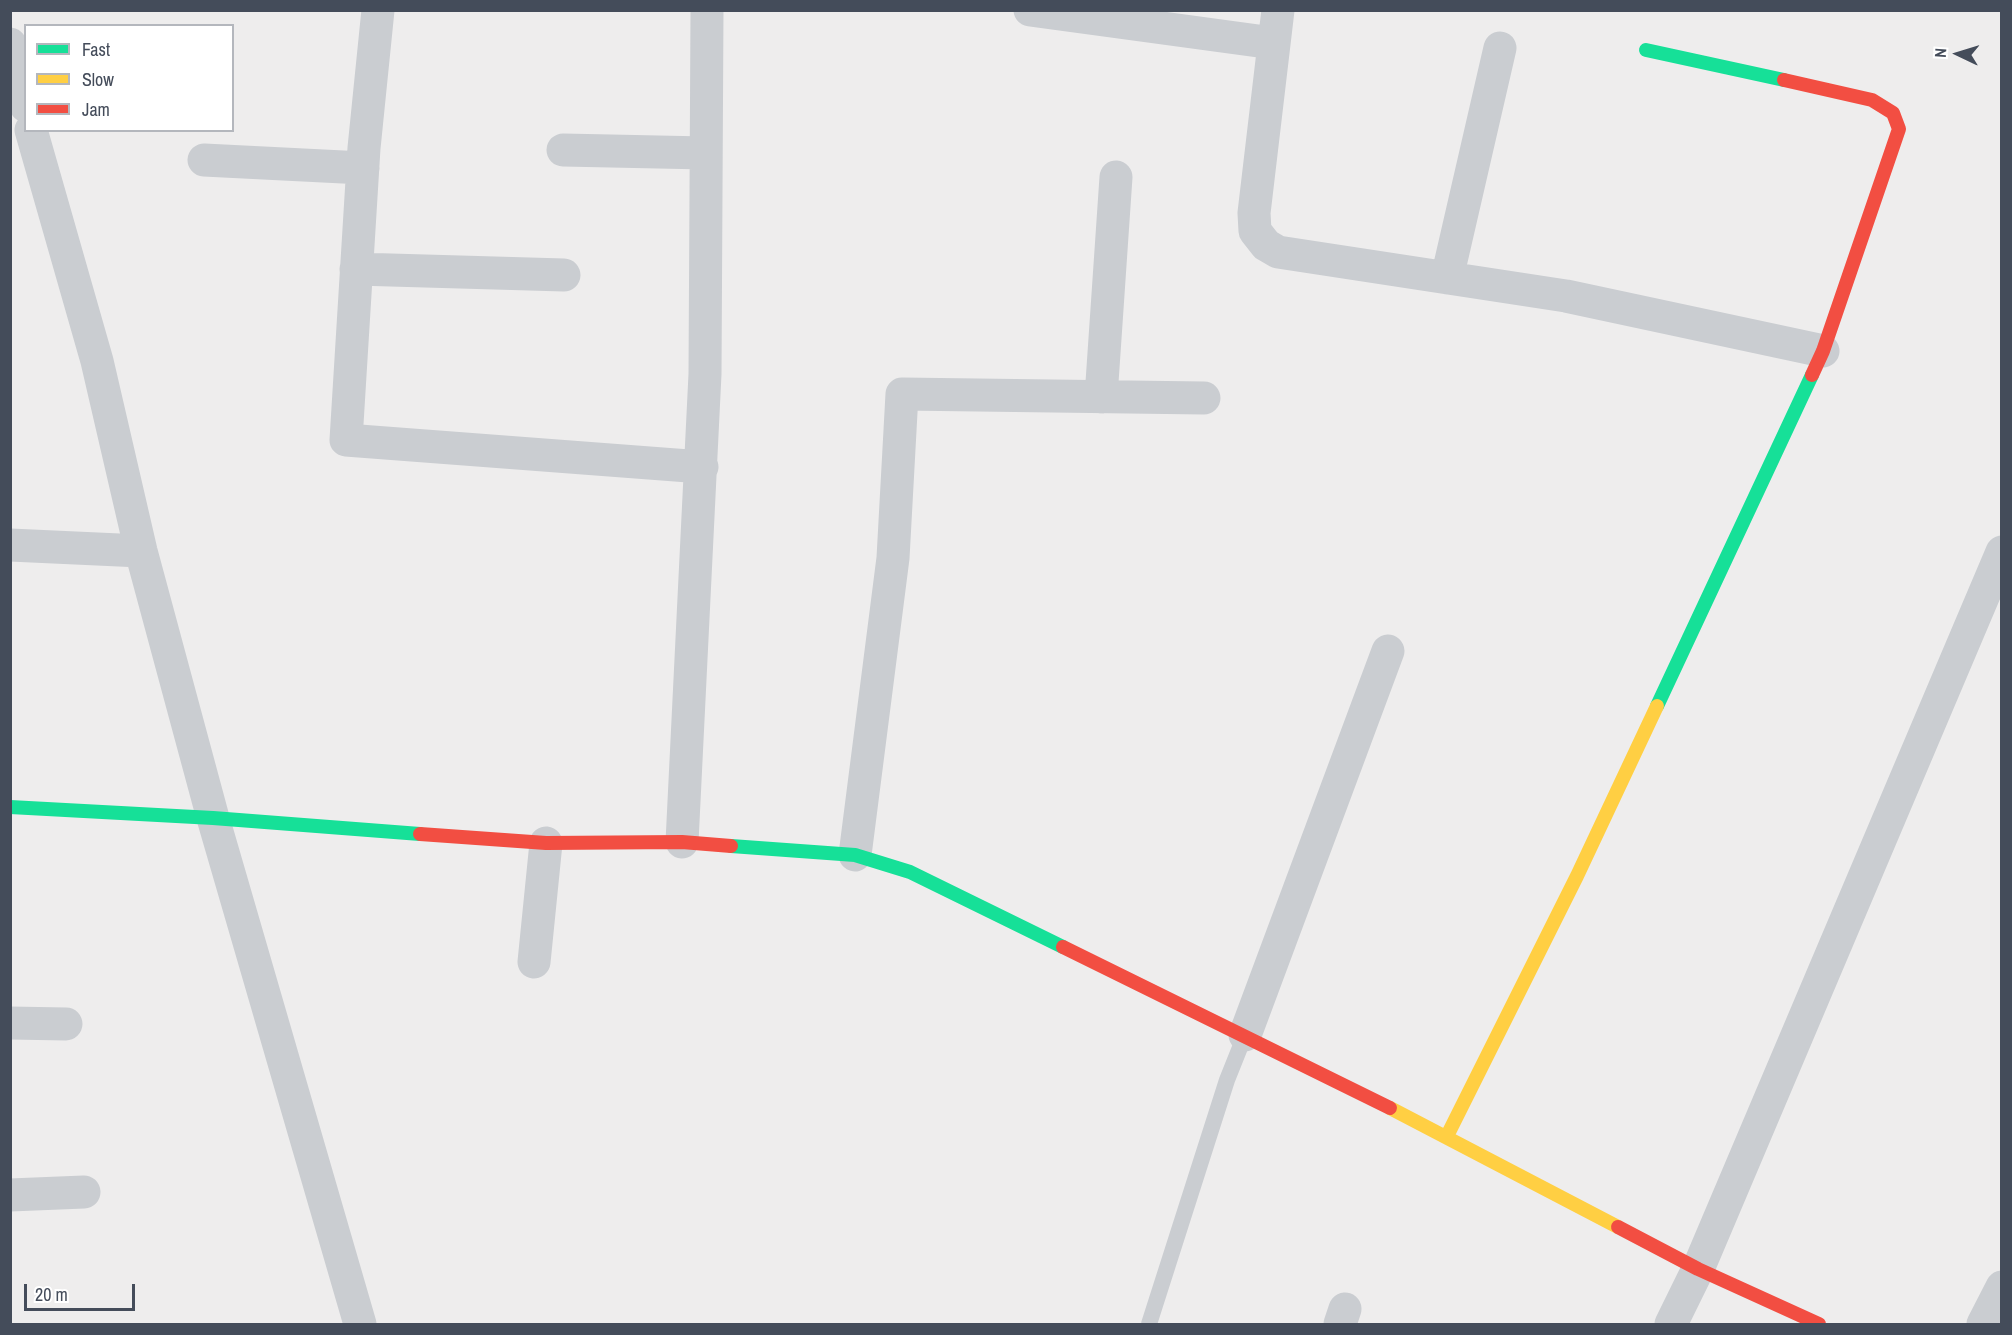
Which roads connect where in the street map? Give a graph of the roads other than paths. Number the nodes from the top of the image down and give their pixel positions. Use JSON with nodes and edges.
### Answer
{"nodes":[{"id":1,"x":378,"y":10,"type":"edge"},
{"id":2,"x":707,"y":10,"type":"edge"},
{"id":3,"x":1030,"y":10,"type":"edge"},
{"id":4,"x":1278,"y":10,"type":"edge"},
{"id":5,"x":1273,"y":43,"type":"junction"},
{"id":6,"x":10,"y":44,"type":"edge"},
{"id":7,"x":1500,"y":48,"type":"dead end"},
{"id":8,"x":1646,"y":50,"type":"dead end"},
{"id":9,"x":24,"y":98,"type":"edge"},
{"id":10,"x":32,"y":132,"type":"edge"},
{"id":11,"x":562,"y":150,"type":"dead end"},
{"id":12,"x":706,"y":153,"type":"junction"},
{"id":13,"x":204,"y":160,"type":"dead end"},
{"id":14,"x":363,"y":168,"type":"junction"},
{"id":15,"x":1116,"y":177,"type":"dead end"},
{"id":16,"x":356,"y":269,"type":"junction"},
{"id":17,"x":564,"y":275,"type":"dead end"},
{"id":18,"x":1447,"y":278,"type":"junction"},
{"id":19,"x":1823,"y":351,"type":"junction"},
{"id":20,"x":1101,"y":397,"type":"junction"},
{"id":21,"x":1204,"y":399,"type":"dead end"},
{"id":22,"x":702,"y":467,"type":"junction"},
{"id":23,"x":10,"y":545,"type":"edge"},
{"id":24,"x":141,"y":551,"type":"junction"},
{"id":25,"x":2001,"y":552,"type":"edge"},
{"id":26,"x":1388,"y":651,"type":"dead end"},
{"id":27,"x":10,"y":807,"type":"edge"},
{"id":28,"x":213,"y":818,"type":"junction"},
{"id":29,"x":682,"y":842,"type":"junction"},
{"id":30,"x":546,"y":843,"type":"junction"},
{"id":31,"x":855,"y":855,"type":"junction"},
{"id":32,"x":534,"y":962,"type":"dead end"},
{"id":33,"x":10,"y":1023,"type":"edge"},
{"id":34,"x":66,"y":1024,"type":"dead end"},
{"id":35,"x":1245,"y":1035,"type":"junction"},
{"id":36,"x":1447,"y":1136,"type":"junction"},
{"id":37,"x":84,"y":1192,"type":"dead end"},
{"id":38,"x":10,"y":1195,"type":"edge"},
{"id":39,"x":1698,"y":1269,"type":"junction"},
{"id":40,"x":2001,"y":1287,"type":"edge"},
{"id":41,"x":360,"y":1324,"type":"edge"},
{"id":42,"x":1149,"y":1324,"type":"edge"},
{"id":43,"x":1671,"y":1324,"type":"edge"},
{"id":44,"x":1819,"y":1324,"type":"edge"},
{"id":45,"x":1983,"y":1324,"type":"edge"}],
"edges":[{"from":1,"to":14,"type":"street"},
{"from":2,"to":12,"type":"street"},
{"from":3,"to":5,"type":"street"},
{"from":4,"to":5,"type":"street"},
{"from":5,"to":18,"type":"street"},
{"from":6,"to":9,"type":"street"},
{"from":7,"to":18,"type":"street"},
{"from":8,"to":19,"type":"street"},
{"from":10,"to":24,"type":"street"},
{"from":11,"to":12,"type":"street"},
{"from":12,"to":22,"type":"street"},
{"from":13,"to":14,"type":"street"},
{"from":14,"to":16,"type":"street"},
{"from":15,"to":20,"type":"street"},
{"from":16,"to":17,"type":"street"},
{"from":16,"to":22,"type":"street"},
{"from":18,"to":19,"type":"street"},
{"from":19,"to":36,"type":"street"},
{"from":20,"to":21,"type":"street"},
{"from":20,"to":31,"type":"street"},
{"from":22,"to":29,"type":"street"},
{"from":23,"to":24,"type":"street"},
{"from":24,"to":28,"type":"street"},
{"from":25,"to":39,"type":"street"},
{"from":26,"to":35,"type":"street"},
{"from":27,"to":28,"type":"street"},
{"from":28,"to":30,"type":"street"},
{"from":28,"to":41,"type":"street"},
{"from":29,"to":30,"type":"street"},
{"from":29,"to":31,"type":"street"},
{"from":30,"to":32,"type":"street"},
{"from":31,"to":35,"type":"street"},
{"from":33,"to":34,"type":"street"},
{"from":35,"to":36,"type":"street"},
{"from":35,"to":42,"type":"lane"},
{"from":36,"to":39,"type":"street"},
{"from":37,"to":38,"type":"street"},
{"from":39,"to":43,"type":"street"},
{"from":39,"to":44,"type":"street"},
{"from":40,"to":45,"type":"street"}]}
